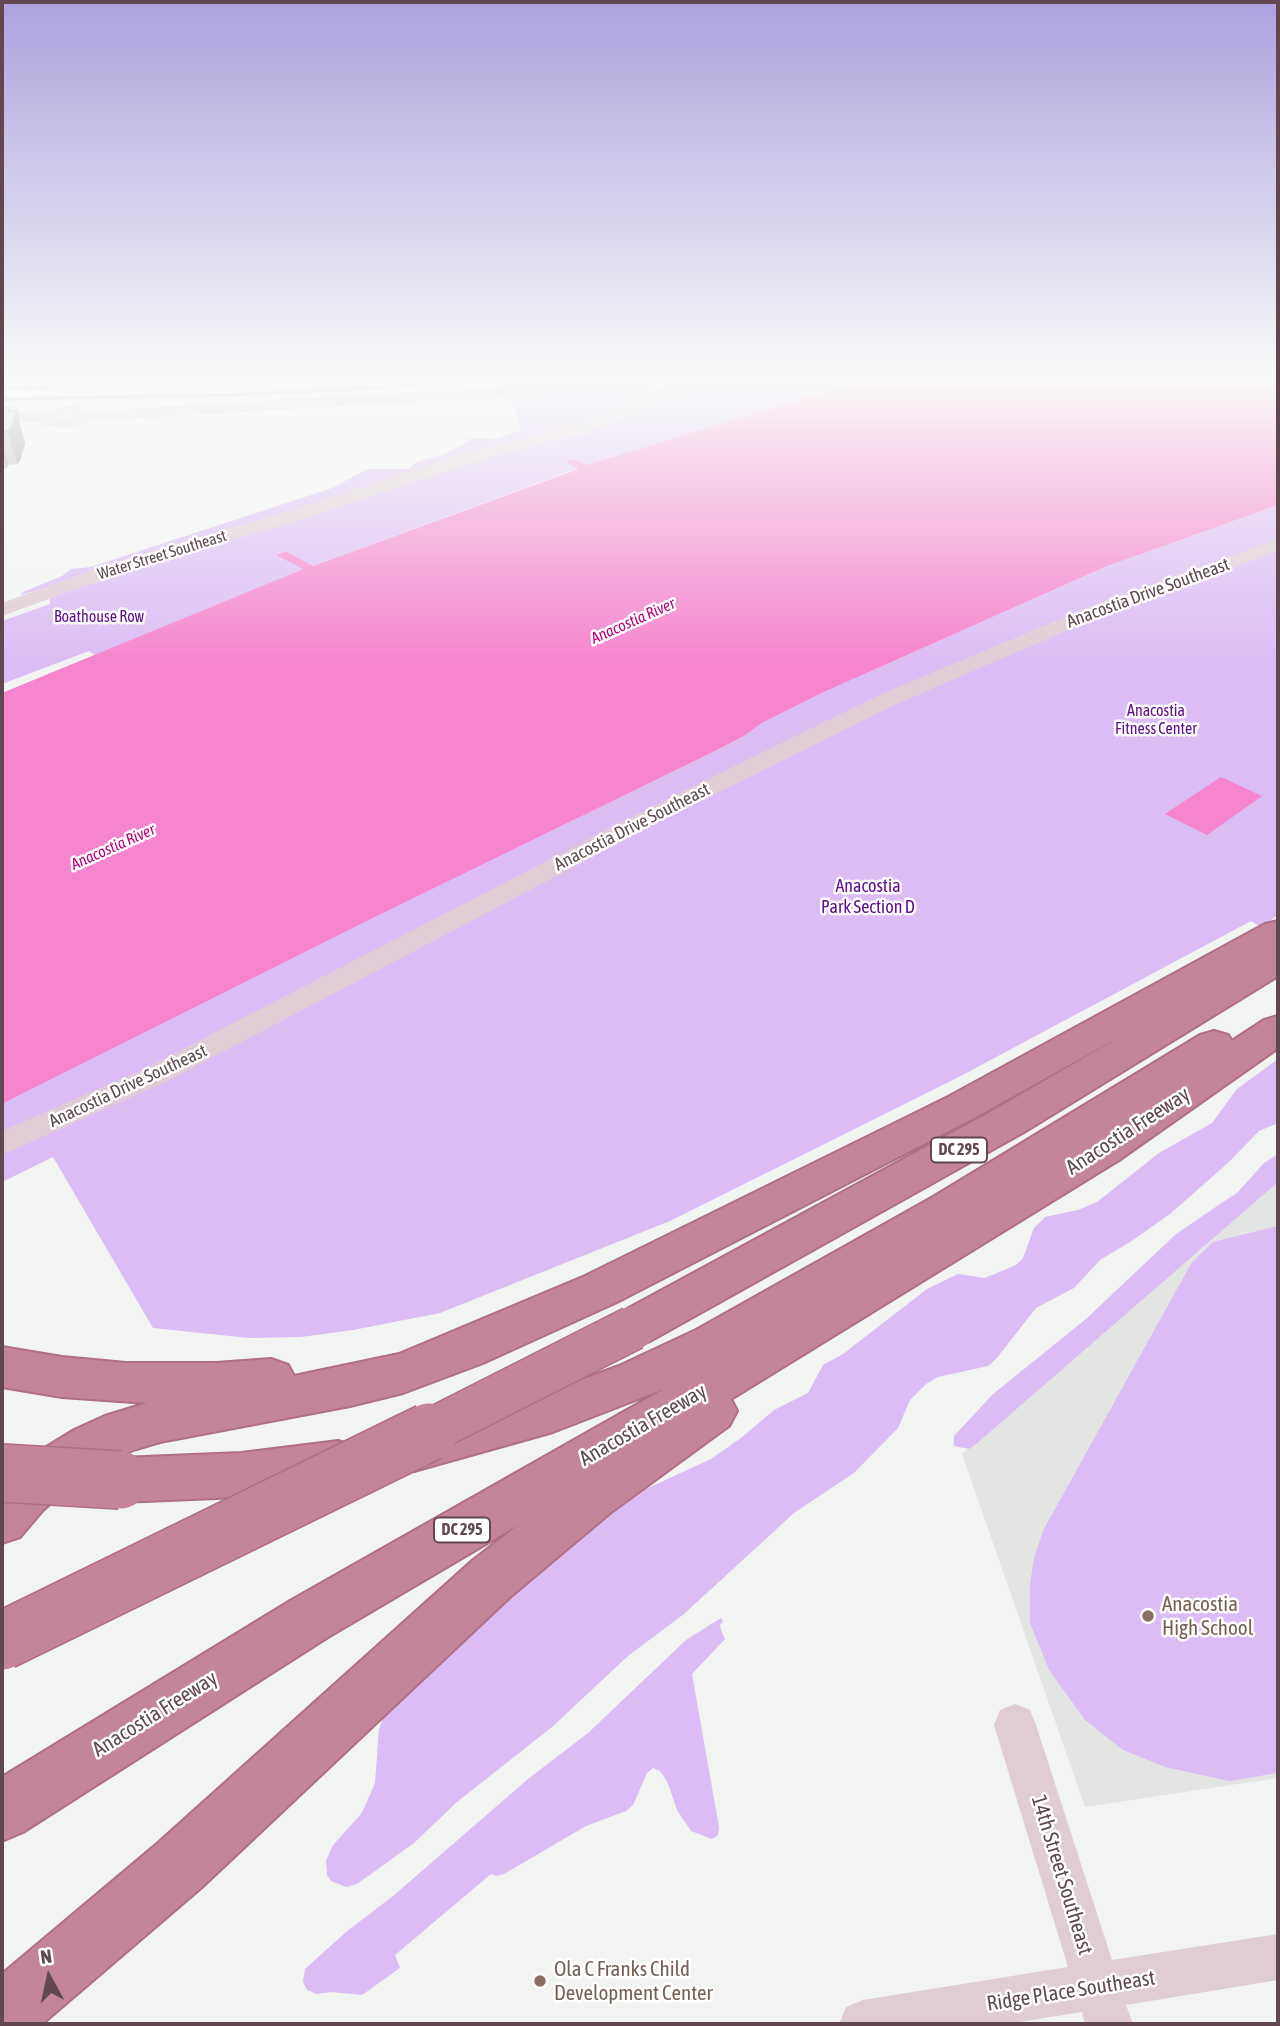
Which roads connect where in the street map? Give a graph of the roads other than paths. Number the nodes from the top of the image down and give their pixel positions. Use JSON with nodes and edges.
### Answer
{"nodes":[{"id":1,"x":423,"y":474,"type":"edge"},
{"id":2,"x":1278,"y":545,"type":"edge"},
{"id":3,"x":2,"y":610,"type":"edge"},
{"id":4,"x":1278,"y":932,"type":"edge"},
{"id":5,"x":1278,"y":960,"type":"edge"},
{"id":6,"x":1278,"y":1002,"type":"edge"},
{"id":7,"x":1278,"y":1029,"type":"edge"},
{"id":8,"x":2,"y":1144,"type":"edge"},
{"id":9,"x":928,"y":1257,"type":"junction"},
{"id":10,"x":563,"y":1306,"type":"junction"},
{"id":11,"x":2,"y":1367,"type":"edge"},
{"id":12,"x":2,"y":1474,"type":"edge"},
{"id":13,"x":2,"y":1520,"type":"edge"},
{"id":14,"x":2,"y":1641,"type":"edge"},
{"id":15,"x":1015,"y":1725,"type":"dead end"},
{"id":16,"x":2,"y":1811,"type":"edge"},
{"id":17,"x":1278,"y":1957,"type":"edge"},
{"id":18,"x":1103,"y":2006,"type":"edge"},
{"id":19,"x":2,"y":2017,"type":"edge"},
{"id":20,"x":863,"y":2024,"type":"edge"}],
"edges":[{"from":1,"to":3,"type":"street","name":"Water Street Southeast"},
{"from":2,"to":8,"type":"street","name":"Anacostia Drive Southeast"},
{"from":4,"to":10,"type":"highway"},
{"from":5,"to":14,"type":"highway","number":"DC 295","bridge":true},
{"from":6,"to":12,"type":"highway","bridge":true},
{"from":7,"to":9,"type":"highway","name":"Anacostia Freeway","number":"DC 295"},
{"from":9,"to":16,"type":"highway","name":"Anacostia Freeway","number":"DC 295"},
{"from":9,"to":19,"type":"highway"},
{"from":10,"to":11,"type":"highway"},
{"from":10,"to":13,"type":"highway"},
{"from":15,"to":18,"type":"street","name":"14th Street Southeast"},
{"from":17,"to":18,"type":"street","name":"Ridge Place Southeast"},
{"from":18,"to":20,"type":"street","name":"Ridge Place Southeast"}]}
